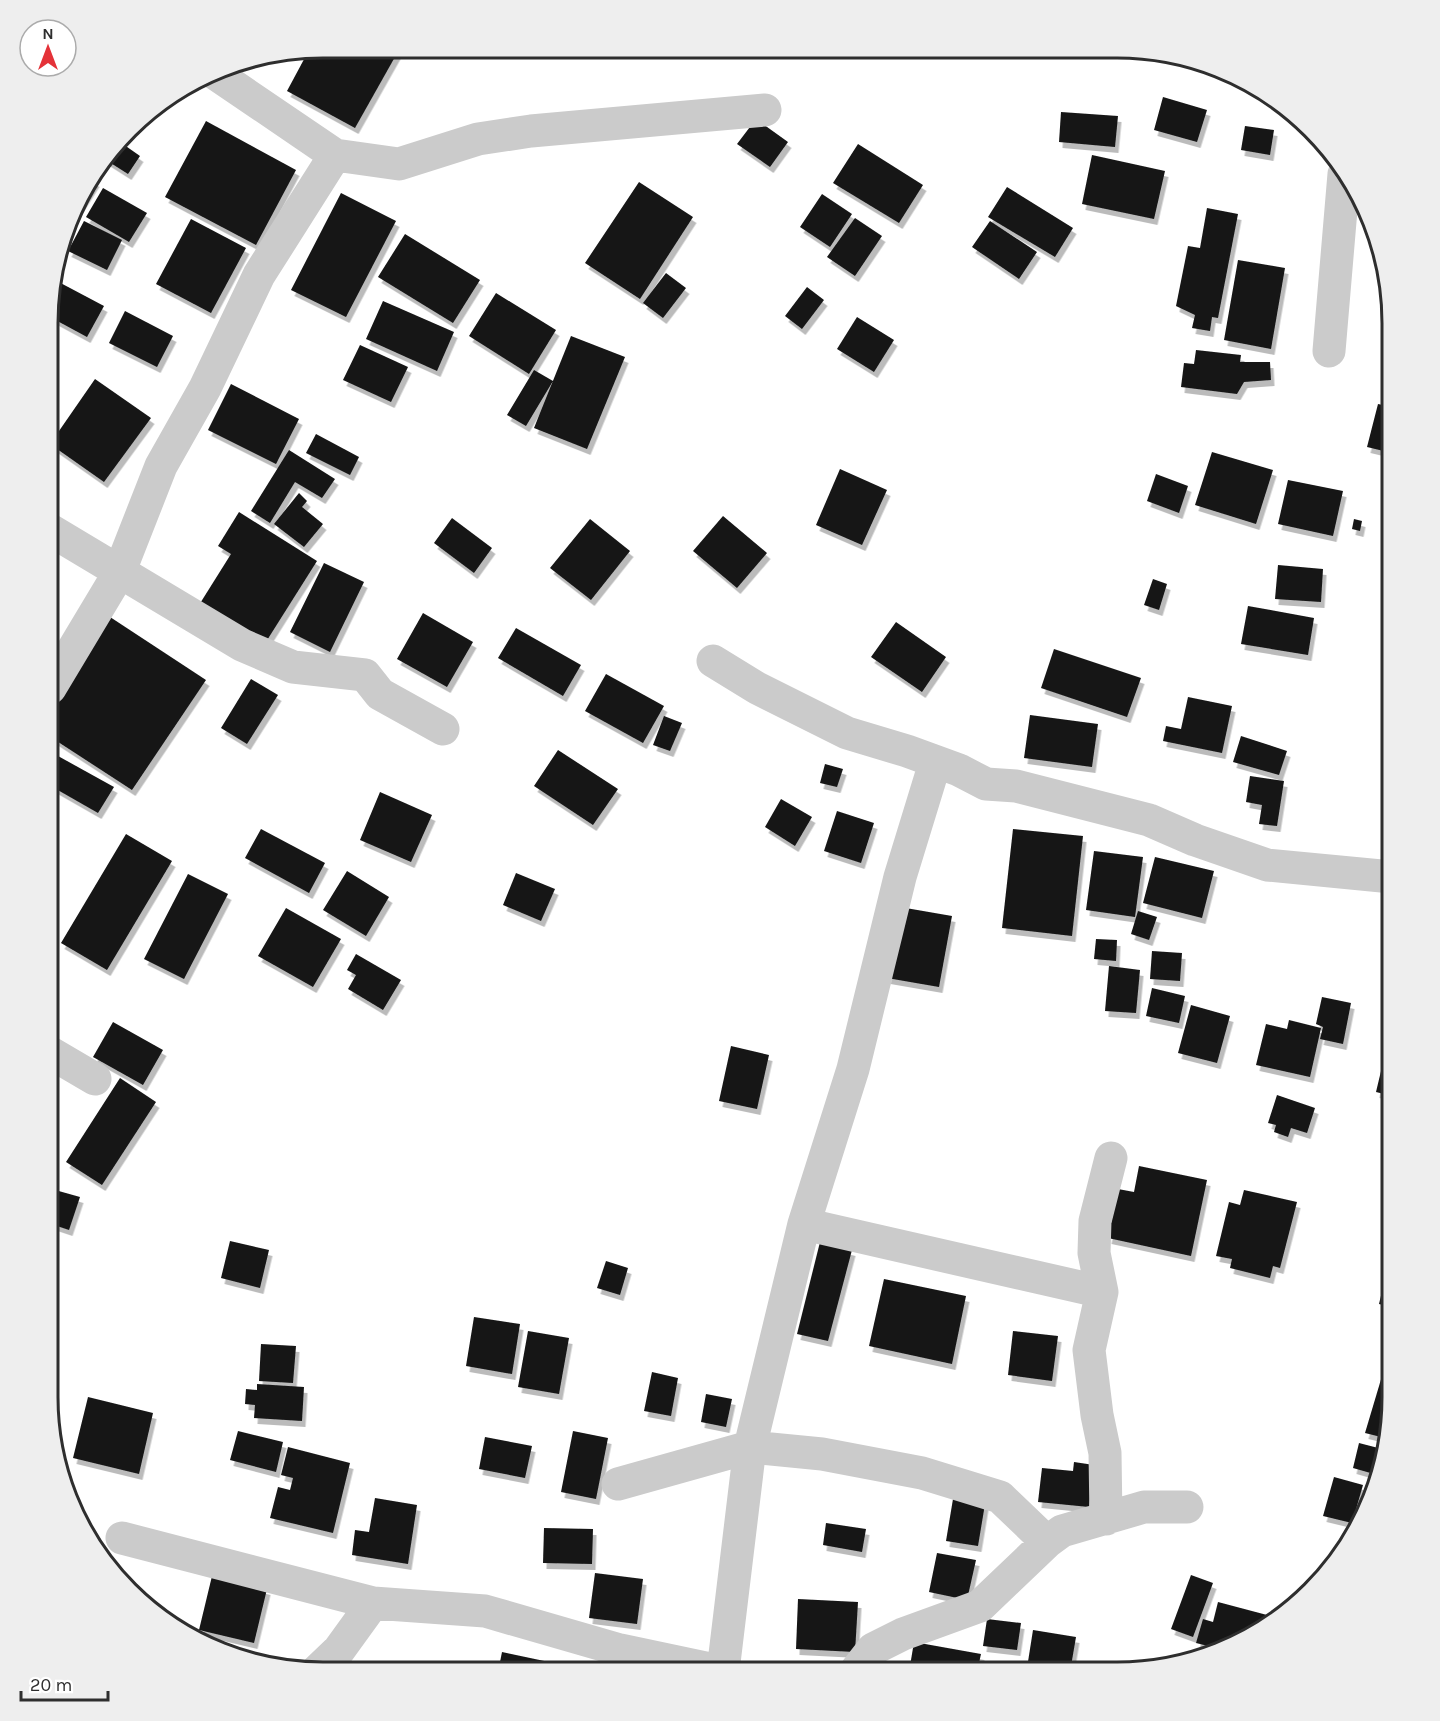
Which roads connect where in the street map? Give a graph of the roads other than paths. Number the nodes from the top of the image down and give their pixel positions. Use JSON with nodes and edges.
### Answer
{"nodes":[{"id":1,"x":223,"y":79,"type":"edge"},
{"id":2,"x":765,"y":110,"type":"dead end"},
{"id":3,"x":335,"y":155,"type":"junction"},
{"id":4,"x":1343,"y":186,"type":"edge"},
{"id":5,"x":1329,"y":351,"type":"dead end"},
{"id":6,"x":58,"y":535,"type":"edge"},
{"id":7,"x":119,"y":573,"type":"junction"},
{"id":8,"x":714,"y":661,"type":"dead end"},
{"id":9,"x":58,"y":675,"type":"edge"},
{"id":10,"x":443,"y":729,"type":"dead end"},
{"id":11,"x":935,"y":763,"type":"junction"},
{"id":12,"x":1382,"y":876,"type":"edge"},
{"id":13,"x":58,"y":1057,"type":"edge"},
{"id":14,"x":95,"y":1079,"type":"dead end"},
{"id":15,"x":1111,"y":1158,"type":"dead end"},
{"id":16,"x":804,"y":1224,"type":"junction"},
{"id":17,"x":1102,"y":1292,"type":"junction"},
{"id":18,"x":750,"y":1447,"type":"junction"},
{"id":19,"x":618,"y":1484,"type":"dead end"},
{"id":20,"x":1187,"y":1507,"type":"dead end"},
{"id":21,"x":1106,"y":1519,"type":"junction"},
{"id":22,"x":122,"y":1538,"type":"dead end"},
{"id":23,"x":1047,"y":1542,"type":"junction"},
{"id":24,"x":373,"y":1603,"type":"junction"},
{"id":25,"x":326,"y":1662,"type":"edge"},
{"id":26,"x":676,"y":1662,"type":"edge"},
{"id":27,"x":724,"y":1662,"type":"edge"},
{"id":28,"x":863,"y":1662,"type":"edge"}],
"edges":[{"from":1,"to":3,"type":"street"},
{"from":2,"to":3,"type":"street"},
{"from":3,"to":7,"type":"street"},
{"from":4,"to":5,"type":"street"},
{"from":6,"to":7,"type":"street"},
{"from":7,"to":9,"type":"street"},
{"from":7,"to":10,"type":"street"},
{"from":8,"to":11,"type":"street"},
{"from":11,"to":12,"type":"street"},
{"from":11,"to":16,"type":"street"},
{"from":13,"to":14,"type":"street"},
{"from":15,"to":17,"type":"street"},
{"from":16,"to":17,"type":"street"},
{"from":16,"to":18,"type":"street"},
{"from":17,"to":21,"type":"street"},
{"from":18,"to":19,"type":"street"},
{"from":18,"to":23,"type":"street"},
{"from":18,"to":27,"type":"street"},
{"from":20,"to":21,"type":"street"},
{"from":21,"to":23,"type":"street"},
{"from":22,"to":24,"type":"street"},
{"from":23,"to":28,"type":"street"},
{"from":24,"to":25,"type":"street"},
{"from":24,"to":26,"type":"street"}]}
